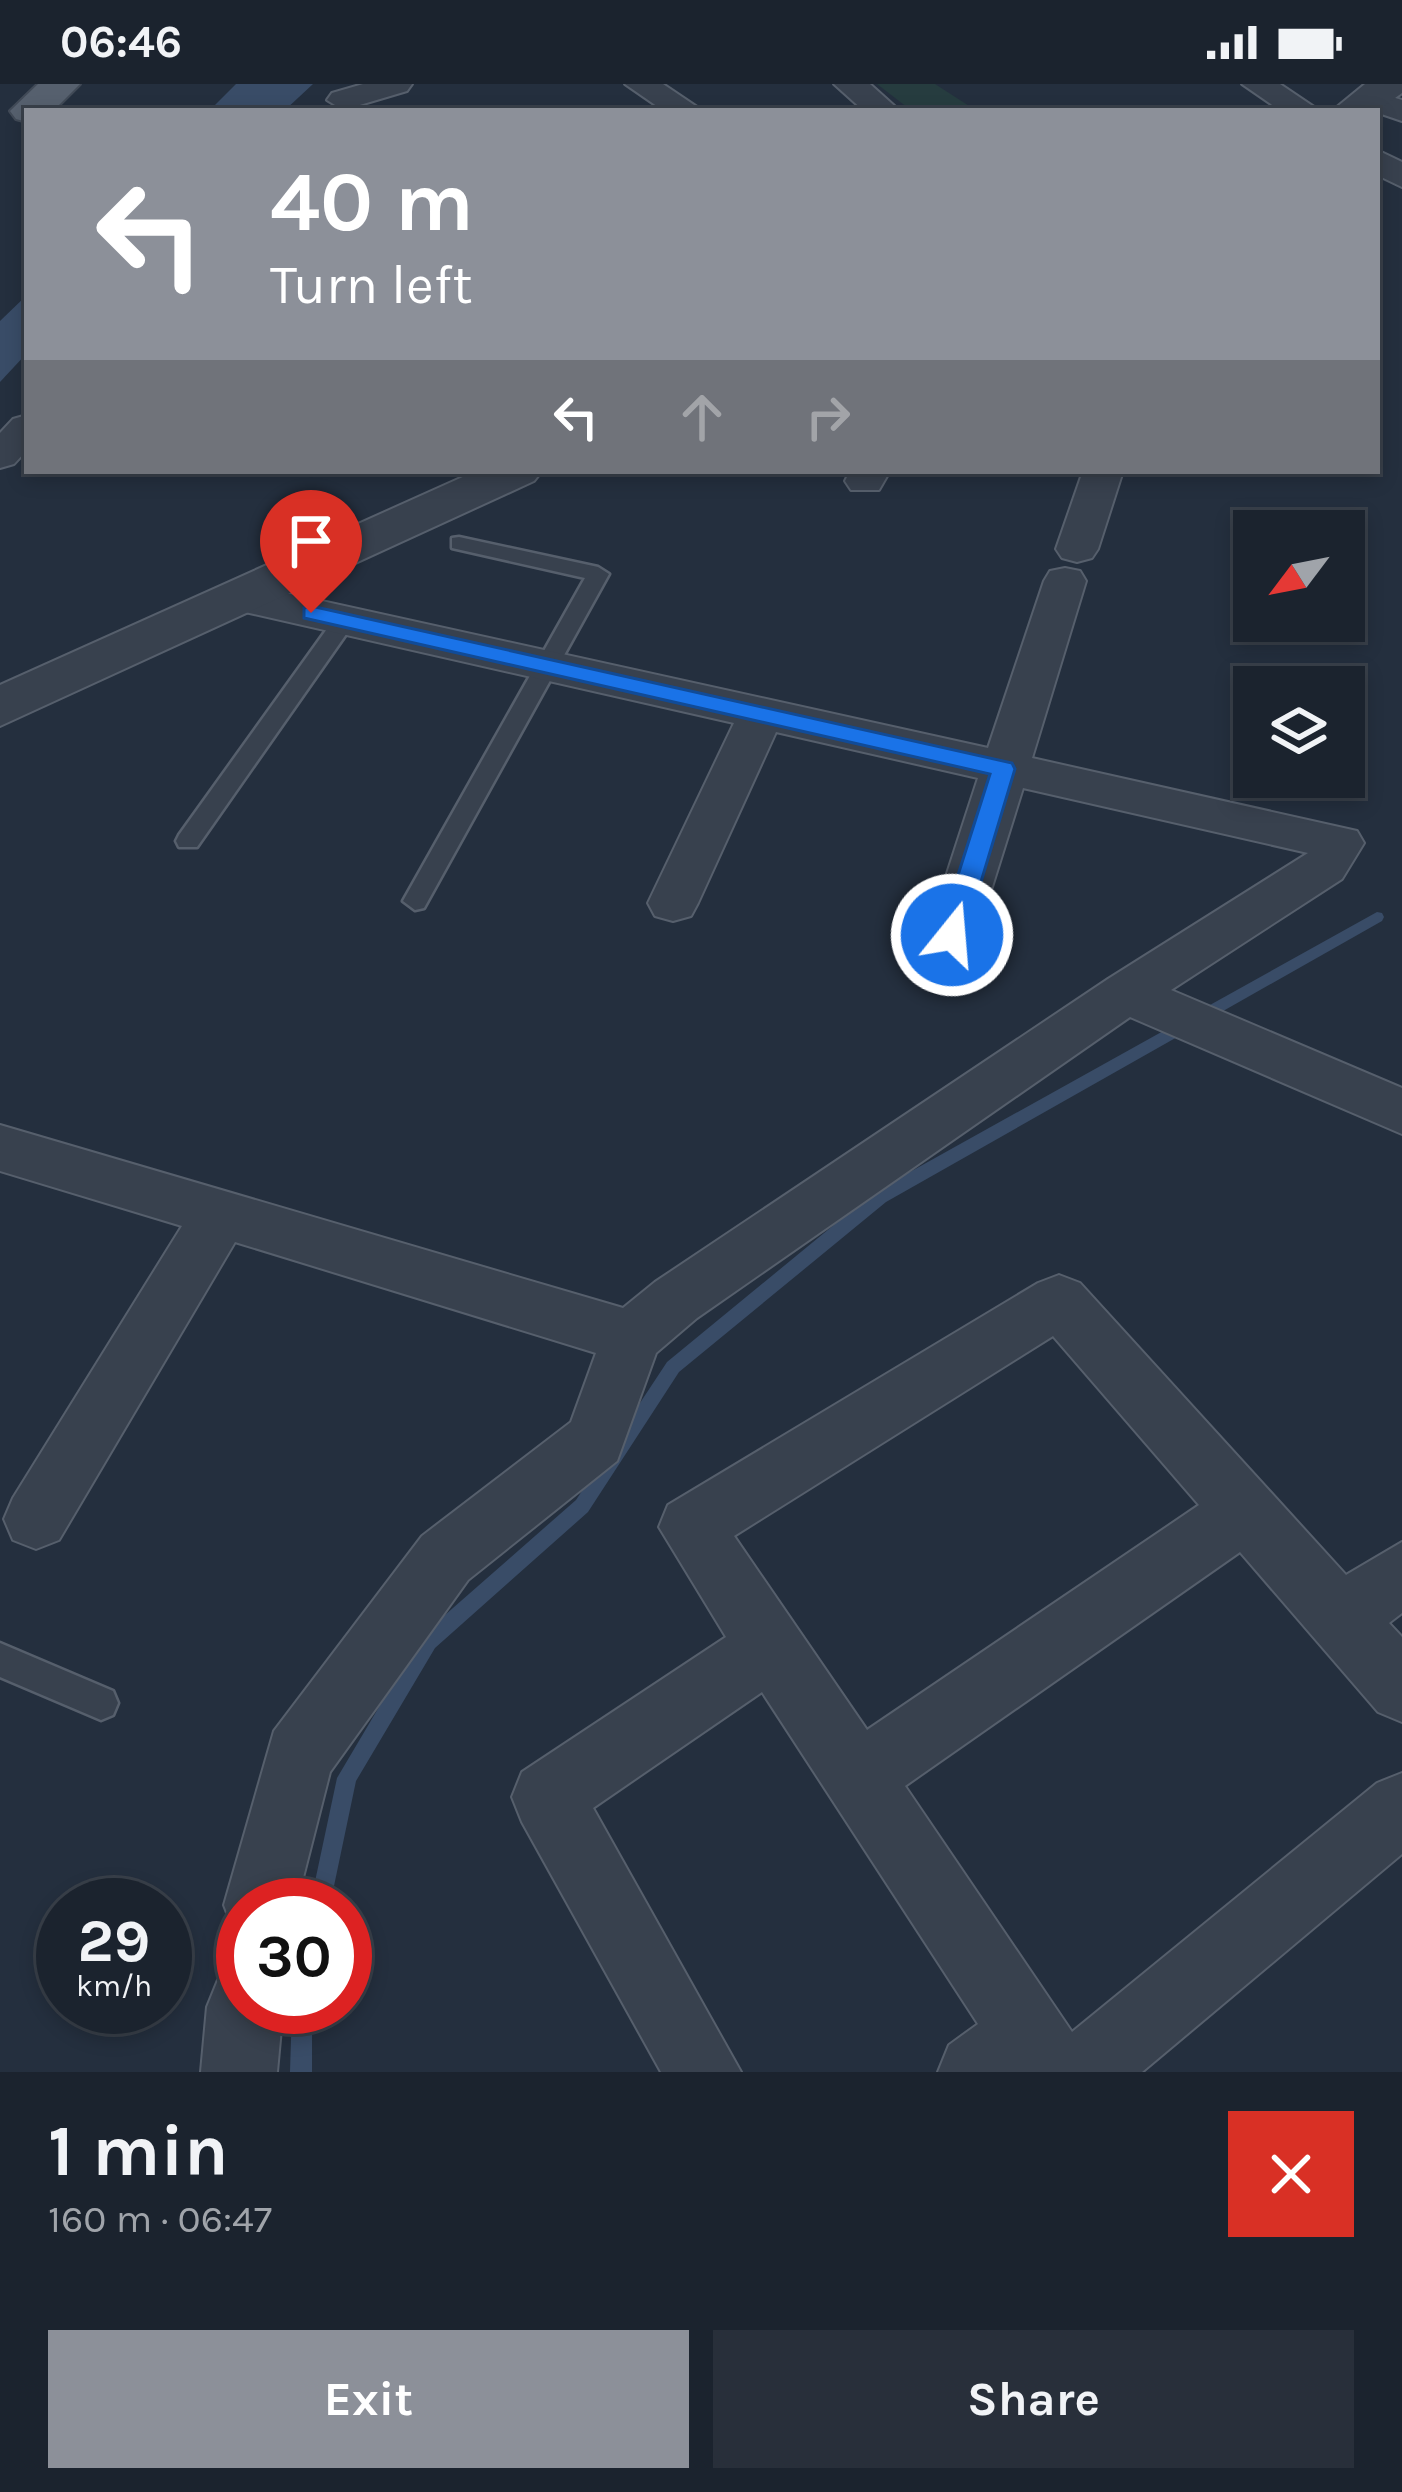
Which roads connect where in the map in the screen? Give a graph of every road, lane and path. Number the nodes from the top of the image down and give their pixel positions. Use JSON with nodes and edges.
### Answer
{"nodes":[{"id":1,"x":61,"y":84,"type":"edge"},
{"id":2,"x":640,"y":84,"type":"edge"},
{"id":3,"x":850,"y":84,"type":"edge"},
{"id":4,"x":1258,"y":84,"type":"edge"},
{"id":5,"x":33,"y":108,"type":"edge"},
{"id":6,"x":682,"y":108,"type":"edge"},
{"id":7,"x":880,"y":108,"type":"edge"},
{"id":8,"x":1299,"y":108,"type":"edge"},
{"id":9,"x":24,"y":115,"type":"edge"},
{"id":10,"x":0,"y":136,"type":"edge"},
{"id":11,"x":24,"y":430,"type":"edge"},
{"id":12,"x":0,"y":456,"type":"edge"},
{"id":13,"x":511,"y":474,"type":"edge"},
{"id":14,"x":1102,"y":474,"type":"edge"},
{"id":15,"x":459,"y":543,"type":"dead end"},
{"id":16,"x":245,"y":598,"type":"junction"},
{"id":17,"x":344,"y":620,"type":"junction"},
{"id":18,"x":547,"y":665,"type":"junction"},
{"id":19,"x":0,"y":707,"type":"edge"},
{"id":20,"x":761,"y":714,"type":"junction"},
{"id":21,"x":1003,"y":769,"type":"junction"},
{"id":22,"x":188,"y":841,"type":"dead end"},
{"id":23,"x":415,"y":902,"type":"dead end"},
{"id":24,"x":674,"y":903,"type":"dead end"},
{"id":25,"x":952,"y":935,"type":"dead end"},
{"id":26,"x":1126,"y":993,"type":"junction"},
{"id":27,"x":1402,"y":1112,"type":"edge"},
{"id":28,"x":0,"y":1148,"type":"edge"},
{"id":29,"x":221,"y":1214,"type":"junction"},
{"id":30,"x":632,"y":1337,"type":"junction"},
{"id":31,"x":1246,"y":1510,"type":"junction"},
{"id":32,"x":37,"y":1519,"type":"dead end"},
{"id":33,"x":1402,"y":1574,"type":"edge"},
{"id":34,"x":1341,"y":1618,"type":"junction"},
{"id":35,"x":769,"y":1648,"type":"junction"},
{"id":36,"x":0,"y":1660,"type":"edge"},
{"id":37,"x":1402,"y":1688,"type":"edge"},
{"id":38,"x":101,"y":1702,"type":"dead end"},
{"id":39,"x":857,"y":1778,"type":"junction"},
{"id":40,"x":1402,"y":1808,"type":"edge"},
{"id":41,"x":267,"y":1878,"type":"edge"},
{"id":42,"x":242,"y":2034,"type":"edge"},
{"id":43,"x":1035,"y":2062,"type":"edge"},
{"id":44,"x":238,"y":2072,"type":"edge"},
{"id":45,"x":703,"y":2072,"type":"edge"}],
"edges":[{"from":1,"to":5,"type":"main road"},
{"from":2,"to":6,"type":"street"},
{"from":3,"to":7,"type":"street"},
{"from":4,"to":8,"type":"street"},
{"from":9,"to":10,"type":"main road"},
{"from":11,"to":12,"type":"street"},
{"from":13,"to":16,"type":"street"},
{"from":14,"to":21,"type":"street"},
{"from":15,"to":18,"type":"lane"},
{"from":16,"to":17,"type":"street"},
{"from":16,"to":19,"type":"street"},
{"from":17,"to":18,"type":"street"},
{"from":17,"to":22,"type":"lane"},
{"from":18,"to":20,"type":"street"},
{"from":18,"to":23,"type":"lane"},
{"from":20,"to":21,"type":"street"},
{"from":20,"to":24,"type":"street"},
{"from":21,"to":25,"type":"street"},
{"from":21,"to":26,"type":"street"},
{"from":26,"to":27,"type":"street"},
{"from":26,"to":30,"type":"street"},
{"from":28,"to":29,"type":"street"},
{"from":29,"to":30,"type":"street"},
{"from":29,"to":32,"type":"street"},
{"from":30,"to":41,"type":"street"},
{"from":31,"to":34,"type":"street"},
{"from":31,"to":35,"type":"street"},
{"from":31,"to":39,"type":"street"},
{"from":33,"to":34,"type":"street"},
{"from":34,"to":37,"type":"street"},
{"from":35,"to":39,"type":"street"},
{"from":35,"to":45,"type":"street"},
{"from":36,"to":38,"type":"lane"},
{"from":39,"to":43,"type":"street"},
{"from":40,"to":43,"type":"street"},
{"from":42,"to":44,"type":"street"}]}
